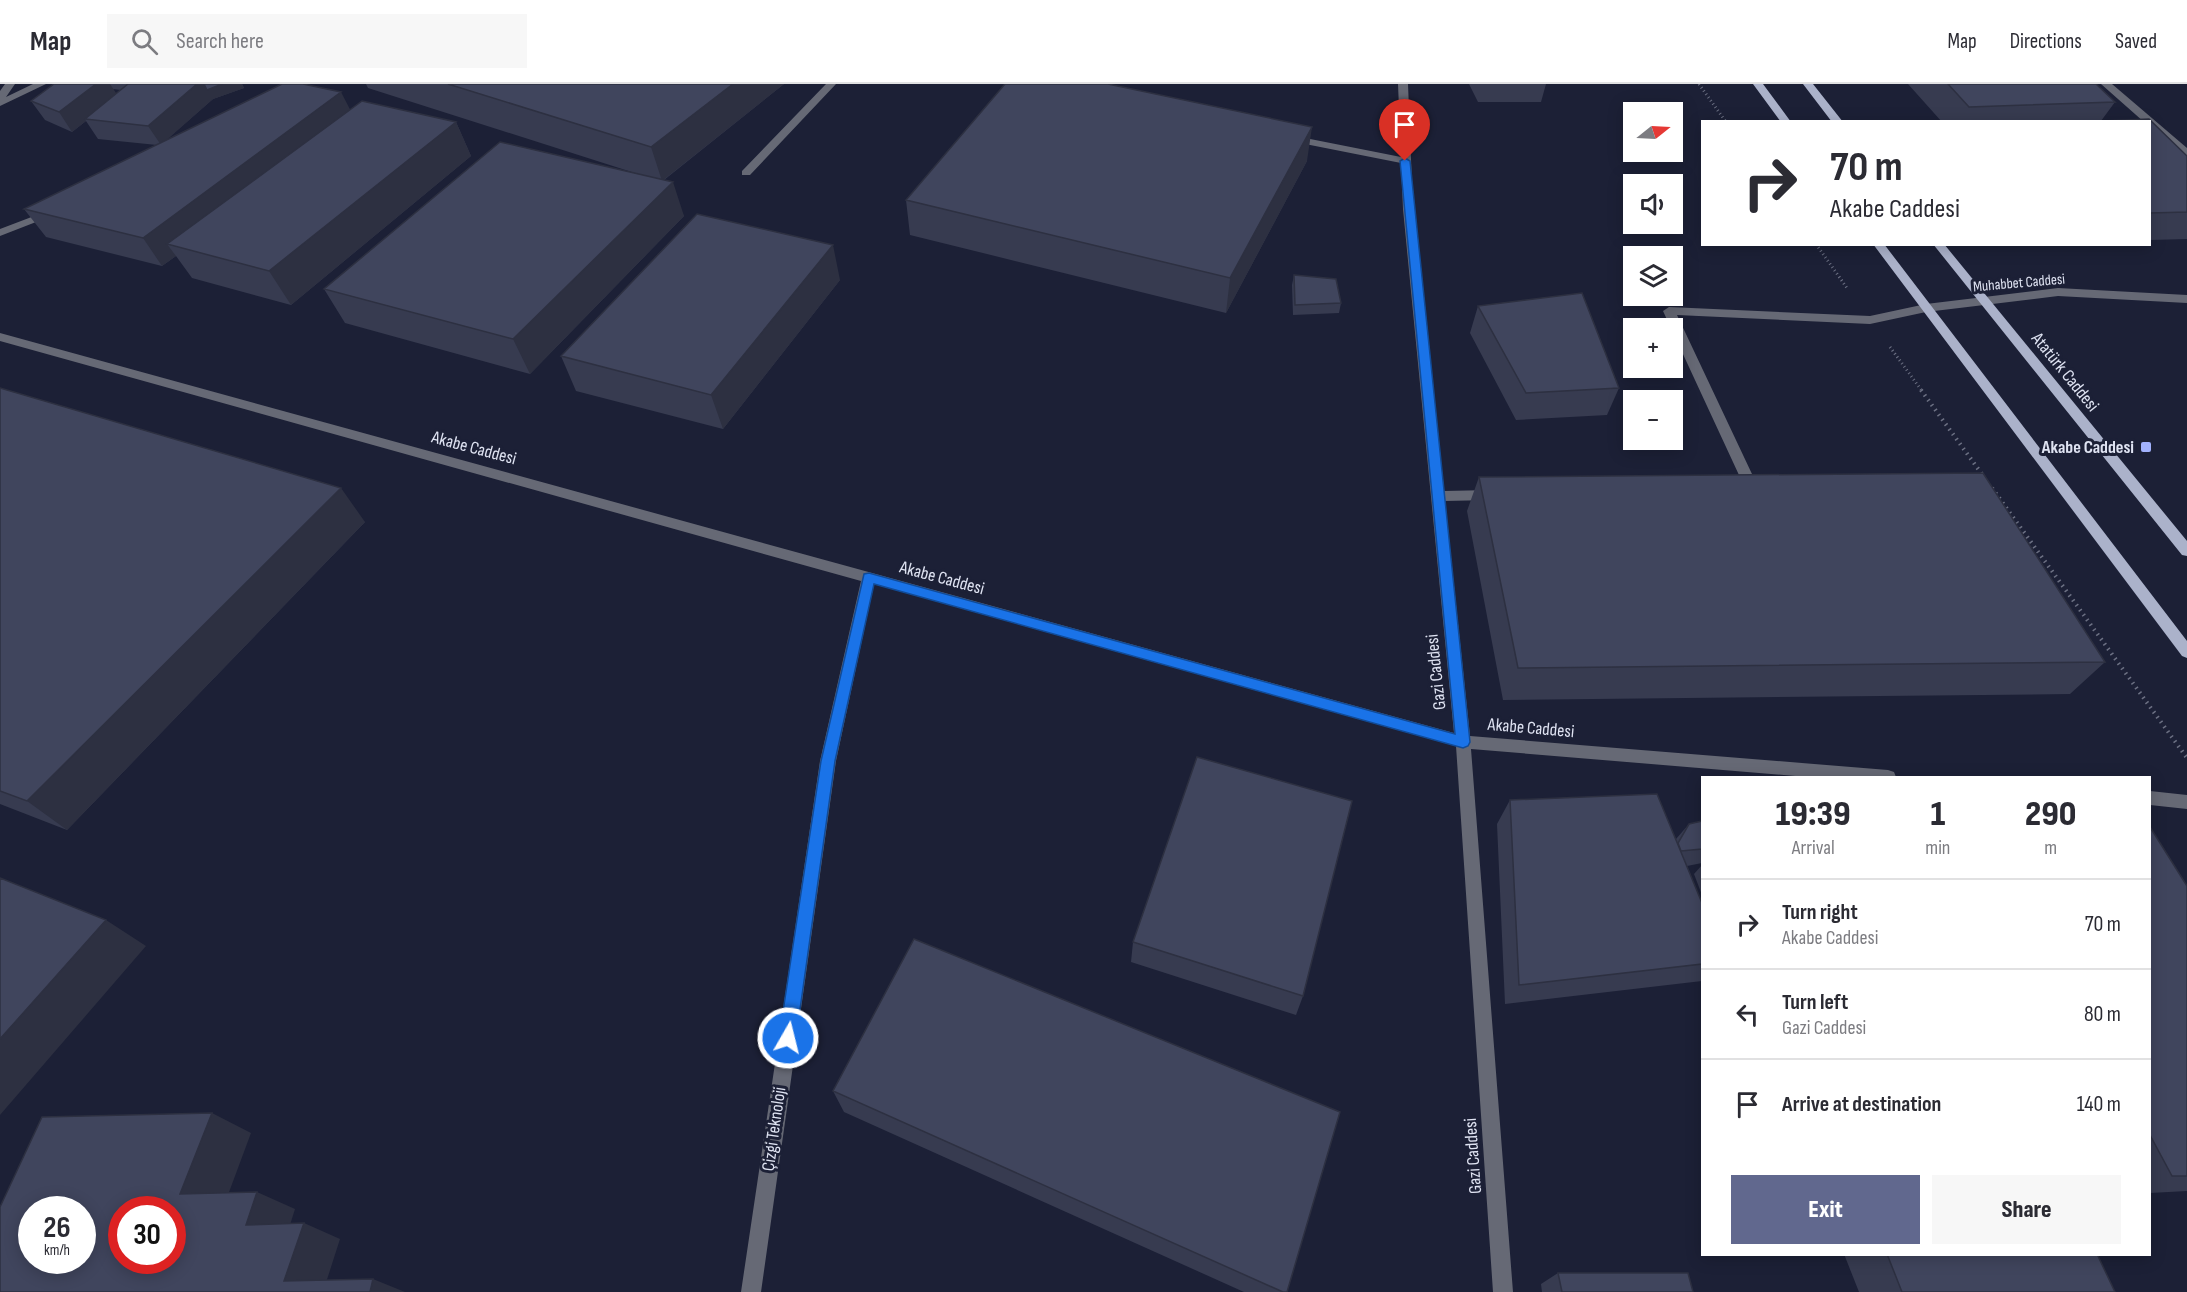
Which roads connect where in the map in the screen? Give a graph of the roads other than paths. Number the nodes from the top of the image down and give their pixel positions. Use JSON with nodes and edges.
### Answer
{"nodes":[{"id":1,"x":10,"y":84,"type":"edge"},
{"id":2,"x":41,"y":84,"type":"edge"},
{"id":3,"x":831,"y":84,"type":"edge"},
{"id":4,"x":1403,"y":84,"type":"edge"},
{"id":5,"x":1758,"y":84,"type":"edge"},
{"id":6,"x":1808,"y":84,"type":"edge"},
{"id":7,"x":2106,"y":84,"type":"edge"},
{"id":8,"x":0,"y":98,"type":"edge"},
{"id":9,"x":0,"y":103,"type":"edge"},
{"id":10,"x":1785,"y":120,"type":"edge"},
{"id":11,"x":1836,"y":120,"type":"edge"},
{"id":12,"x":2148,"y":120,"type":"edge"},
{"id":13,"x":2151,"y":122,"type":"edge"},
{"id":14,"x":1276,"y":135,"type":"edge"},
{"id":15,"x":2187,"y":153,"type":"edge"},
{"id":16,"x":1405,"y":161,"type":"junction"},
{"id":17,"x":746,"y":173,"type":"dead end"},
{"id":18,"x":60,"y":208,"type":"edge"},
{"id":19,"x":0,"y":233,"type":"edge"},
{"id":20,"x":1880,"y":246,"type":"edge"},
{"id":21,"x":1940,"y":246,"type":"edge"},
{"id":22,"x":2187,"y":298,"type":"edge"},
{"id":23,"x":1984,"y":301,"type":"junction"},
{"id":24,"x":1926,"y":308,"type":"junction"},
{"id":25,"x":0,"y":337,"type":"edge"},
{"id":26,"x":1741,"y":491,"type":"edge"},
{"id":27,"x":1508,"y":495,"type":"edge"},
{"id":28,"x":1438,"y":496,"type":"junction"},
{"id":29,"x":2187,"y":551,"type":"edge"},
{"id":30,"x":869,"y":577,"type":"junction"},
{"id":31,"x":2187,"y":652,"type":"edge"},
{"id":32,"x":1463,"y":742,"type":"junction"},
{"id":33,"x":1876,"y":776,"type":"edge"},
{"id":34,"x":2151,"y":798,"type":"edge"},
{"id":35,"x":2187,"y":802,"type":"edge"},
{"id":36,"x":751,"y":1292,"type":"edge"},
{"id":37,"x":1503,"y":1292,"type":"edge"}],
"edges":[{"from":1,"to":8,"type":"street"},
{"from":2,"to":9,"type":"street"},
{"from":3,"to":17,"type":"street"},
{"from":4,"to":16,"type":"street","name":"Gazi Caddesi"},
{"from":5,"to":10,"type":"main road"},
{"from":6,"to":11,"type":"main road"},
{"from":7,"to":12,"type":"street"},
{"from":13,"to":15,"type":"street"},
{"from":14,"to":16,"type":"street"},
{"from":16,"to":28,"type":"street","name":"Gazi Caddesi"},
{"from":18,"to":19,"type":"street"},
{"from":20,"to":24,"type":"main road"},
{"from":21,"to":23,"type":"main road","name":"Atatürk Caddesi"},
{"from":22,"to":23,"type":"street","name":"Muhabbet Caddesi"},
{"from":23,"to":24,"type":"street","name":"Muhabbet Caddesi"},
{"from":23,"to":29,"type":"main road","name":"Atatürk Caddesi"},
{"from":24,"to":26,"type":"street","name":"Muhabbet Caddesi"},
{"from":24,"to":31,"type":"main road"},
{"from":25,"to":30,"type":"street","name":"Akabe Caddesi"},
{"from":27,"to":28,"type":"street"},
{"from":28,"to":32,"type":"street","name":"Gazi Caddesi"},
{"from":30,"to":32,"type":"street","name":"Akabe Caddesi"},
{"from":30,"to":36,"type":"street","name":"Çizgi Teknoloji"},
{"from":32,"to":33,"type":"street","name":"Akabe Caddesi"},
{"from":32,"to":37,"type":"street","name":"Gazi Caddesi"},
{"from":34,"to":35,"type":"street"}]}
